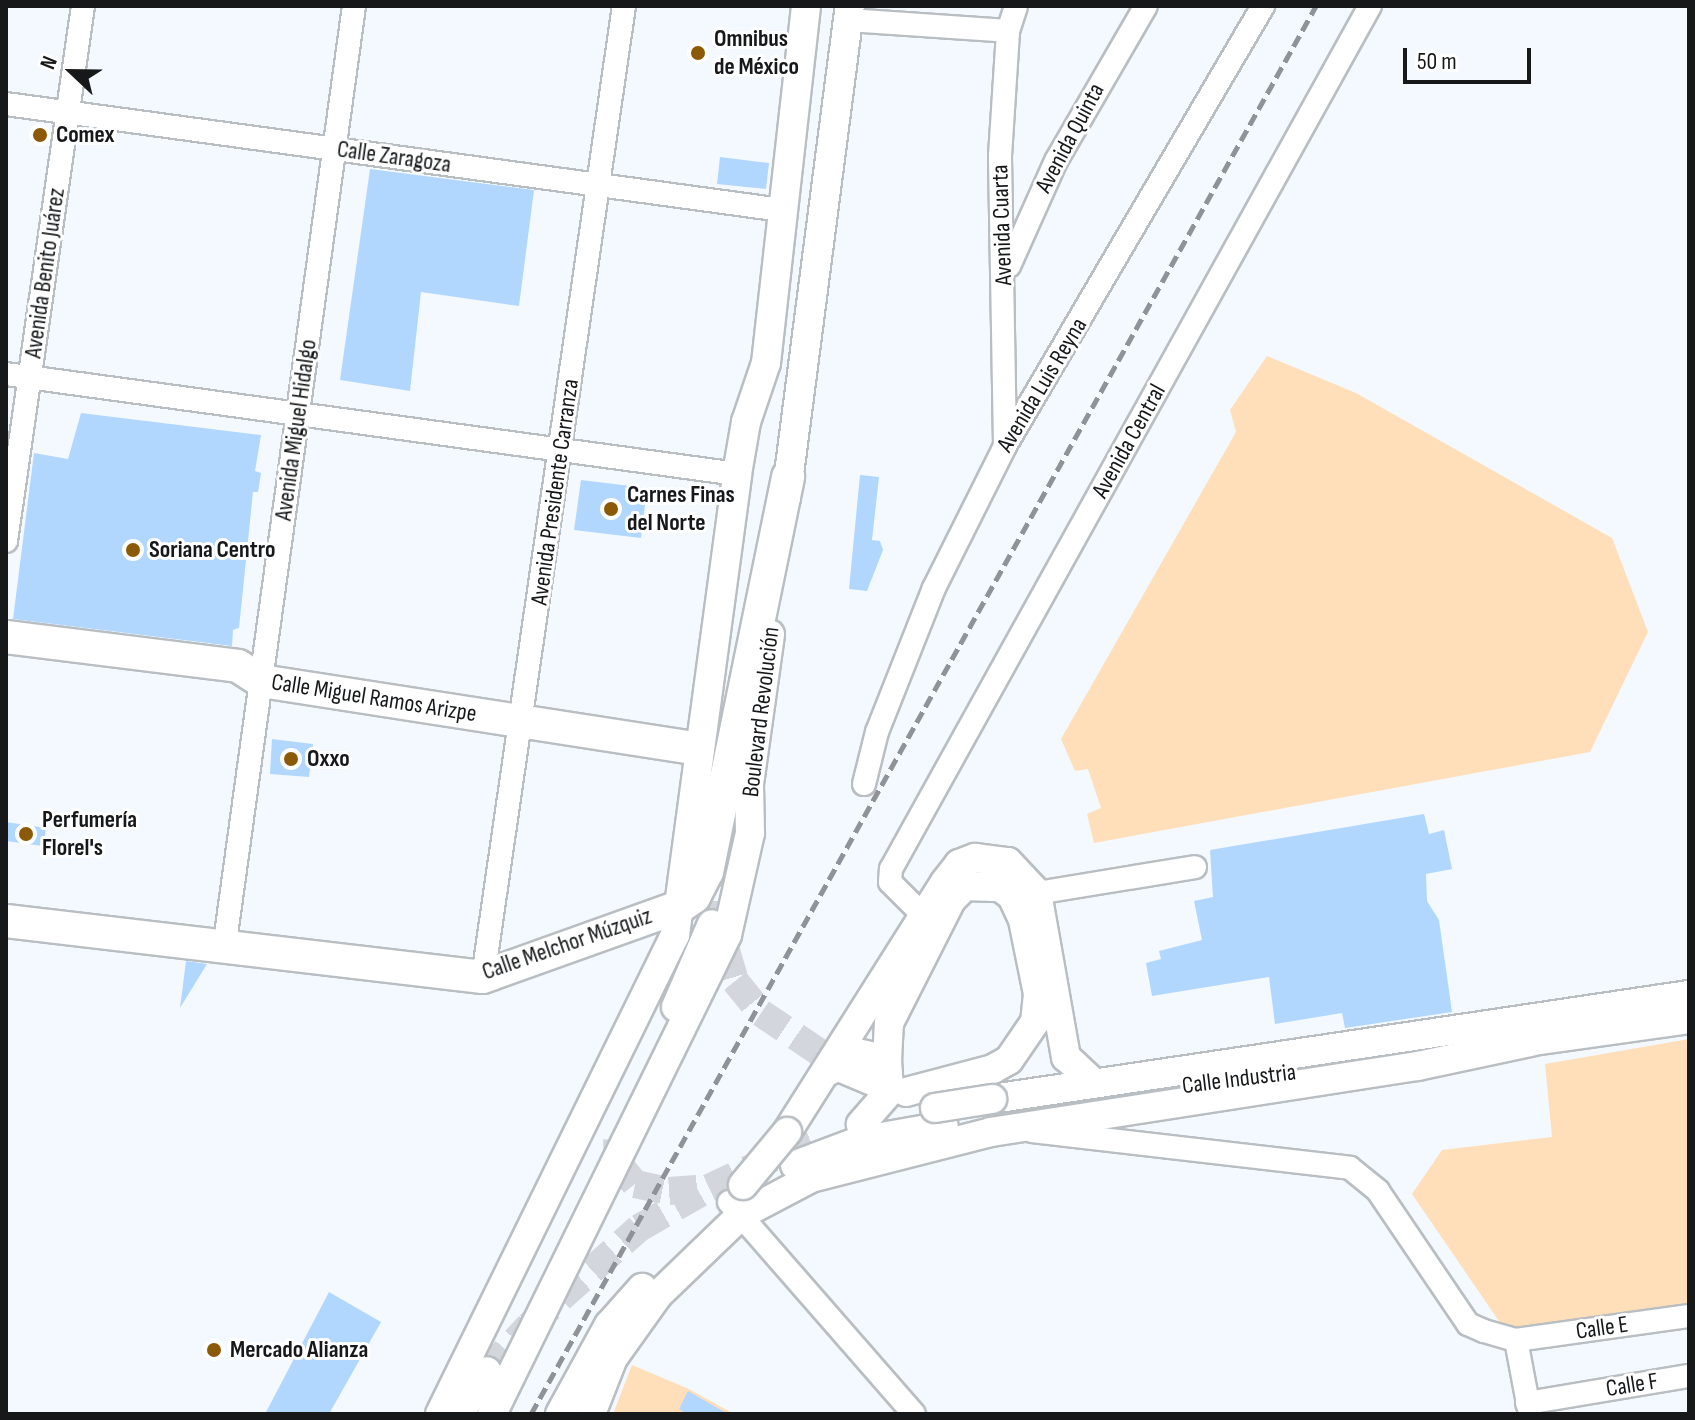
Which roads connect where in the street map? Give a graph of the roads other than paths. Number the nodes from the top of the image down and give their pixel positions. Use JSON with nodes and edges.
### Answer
{"nodes":[{"id":1,"x":83,"y":6,"type":"edge"},
{"id":2,"x":354,"y":6,"type":"edge"},
{"id":3,"x":624,"y":6,"type":"edge"},
{"id":4,"x":806,"y":6,"type":"edge"},
{"id":5,"x":1016,"y":6,"type":"edge"},
{"id":6,"x":1146,"y":6,"type":"edge"},
{"id":7,"x":1263,"y":6,"type":"edge"},
{"id":8,"x":1370,"y":6,"type":"edge"},
{"id":9,"x":849,"y":13,"type":"edge"},
{"id":10,"x":1008,"y":31,"type":"junction"},
{"id":11,"x":6,"y":104,"type":"edge"},
{"id":12,"x":68,"y":112,"type":"junction"},
{"id":13,"x":334,"y":149,"type":"junction"},
{"id":14,"x":599,"y":185,"type":"junction"},
{"id":15,"x":782,"y":210,"type":"junction"},
{"id":16,"x":1005,"y":276,"type":"junction"},
{"id":17,"x":766,"y":363,"type":"junction"},
{"id":18,"x":6,"y":374,"type":"edge"},
{"id":19,"x":30,"y":377,"type":"junction"},
{"id":20,"x":298,"y":414,"type":"junction"},
{"id":21,"x":1005,"y":446,"type":"junction"},
{"id":22,"x":560,"y":450,"type":"junction"},
{"id":23,"x":737,"y":474,"type":"junction"},
{"id":24,"x":788,"y":476,"type":"junction"},
{"id":25,"x":6,"y":541,"type":"edge"},
{"id":26,"x":6,"y":637,"type":"edge"},
{"id":27,"x":261,"y":681,"type":"junction"},
{"id":28,"x":524,"y":722,"type":"junction"},
{"id":29,"x":698,"y":749,"type":"junction"},
{"id":30,"x":749,"y":784,"type":"junction"},
{"id":31,"x":864,"y":784,"type":"dead end"},
{"id":32,"x":707,"y":794,"type":"dead end"},
{"id":33,"x":1195,"y":867,"type":"dead end"},
{"id":34,"x":1037,"y":893,"type":"junction"},
{"id":35,"x":681,"y":906,"type":"junction"},
{"id":36,"x":6,"y":921,"type":"edge"},
{"id":37,"x":930,"y":923,"type":"junction"},
{"id":38,"x":224,"y":949,"type":"junction"},
{"id":39,"x":483,"y":977,"type":"junction"},
{"id":40,"x":1689,"y":995,"type":"edge"},
{"id":41,"x":1689,"y":1019,"type":"edge"},
{"id":42,"x":1530,"y":1042,"type":"junction"},
{"id":43,"x":836,"y":1071,"type":"junction"},
{"id":44,"x":892,"y":1081,"type":"junction"},
{"id":45,"x":1093,"y":1082,"type":"junction"},
{"id":46,"x":630,"y":1101,"type":"dead end"},
{"id":47,"x":988,"y":1110,"type":"junction"},
{"id":48,"x":861,"y":1124,"type":"junction"},
{"id":49,"x":1024,"y":1129,"type":"junction"},
{"id":50,"x":817,"y":1137,"type":"tunnel mouth"},
{"id":51,"x":794,"y":1166,"type":"dead end"},
{"id":52,"x":738,"y":1201,"type":"junction"},
{"id":53,"x":495,"y":1311,"type":"junction"},
{"id":54,"x":1689,"y":1316,"type":"edge"},
{"id":55,"x":540,"y":1321,"type":"junction"},
{"id":56,"x":1516,"y":1340,"type":"junction"},
{"id":57,"x":487,"y":1371,"type":"tunnel mouth"},
{"id":58,"x":1689,"y":1376,"type":"edge"},
{"id":59,"x":1528,"y":1408,"type":"edge"},
{"id":60,"x":440,"y":1414,"type":"edge"},
{"id":61,"x":459,"y":1414,"type":"edge"},
{"id":62,"x":492,"y":1414,"type":"edge"},
{"id":63,"x":560,"y":1414,"type":"edge"},
{"id":64,"x":591,"y":1414,"type":"edge"},
{"id":65,"x":914,"y":1414,"type":"edge"}],
"edges":[{"from":1,"to":12,"type":"street","name":"Avenida Benito Juárez"},
{"from":2,"to":13,"type":"street","name":"Avenida Miguel Hidalgo"},
{"from":3,"to":14,"type":"street","name":"Avenida Presidente Carranza"},
{"from":4,"to":15,"type":"main road"},
{"from":5,"to":10,"type":"street","name":"Avenida Cuarta"},
{"from":6,"to":16,"type":"street","name":"Avenida Quinta"},
{"from":7,"to":21,"type":"street","name":"Avenida Luis Reyna"},
{"from":8,"to":37,"type":"street","name":"Avenida Central"},
{"from":9,"to":10,"type":"street"},
{"from":9,"to":24,"type":"main road","name":"Boulevard Revolución"},
{"from":10,"to":16,"type":"street","name":"Avenida Cuarta"},
{"from":11,"to":12,"type":"street","name":"Calle Zaragoza"},
{"from":12,"to":13,"type":"street","name":"Calle Zaragoza"},
{"from":12,"to":19,"type":"street","name":"Avenida Benito Juárez"},
{"from":13,"to":14,"type":"street","name":"Calle Zaragoza"},
{"from":13,"to":20,"type":"street","name":"Avenida Miguel Hidalgo"},
{"from":14,"to":15,"type":"street","name":"Calle Zaragoza"},
{"from":14,"to":22,"type":"street","name":"Avenida Presidente Carranza"},
{"from":15,"to":17,"type":"main road"},
{"from":16,"to":21,"type":"street","name":"Avenida Cuarta"},
{"from":17,"to":23,"type":"main road"},
{"from":17,"to":32,"type":"main road"},
{"from":18,"to":19,"type":"street"},
{"from":19,"to":20,"type":"street"},
{"from":19,"to":25,"type":"street","name":"Avenida Benito Juárez"},
{"from":20,"to":22,"type":"street"},
{"from":20,"to":27,"type":"street","name":"Avenida Miguel Hidalgo"},
{"from":21,"to":31,"type":"street","name":"Avenida Luis Reyna"},
{"from":22,"to":23,"type":"street"},
{"from":22,"to":28,"type":"street","name":"Avenida Presidente Carranza"},
{"from":23,"to":29,"type":"main road"},
{"from":24,"to":30,"type":"main road","name":"Boulevard Revolución"},
{"from":24,"to":35,"type":"highway","name":"Calle Melchor Múzquiz"},
{"from":26,"to":27,"type":"highway","name":"Calle Miguel Ramos Arizpe"},
{"from":27,"to":28,"type":"highway","name":"Calle Miguel Ramos Arizpe"},
{"from":27,"to":38,"type":"street","name":"Avenida Miguel Hidalgo"},
{"from":28,"to":29,"type":"highway","name":"Calle Miguel Ramos Arizpe"},
{"from":28,"to":39,"type":"street","name":"Avenida Presidente Carranza"},
{"from":29,"to":35,"type":"main road"},
{"from":30,"to":46,"type":"main road"},
{"from":30,"to":55,"type":"main road","name":"Boulevard Revolución"},
{"from":33,"to":34,"type":"street"},
{"from":34,"to":37,"type":"main road"},
{"from":34,"to":45,"type":"main road"},
{"from":35,"to":39,"type":"highway","name":"Calle Melchor Múzquiz"},
{"from":35,"to":53,"type":"main road"},
{"from":36,"to":38,"type":"highway","name":"Calle Melchor Múzquiz"},
{"from":37,"to":43,"type":"main road"},
{"from":37,"to":44,"type":"main road"},
{"from":37,"to":44,"type":"main road"},
{"from":38,"to":39,"type":"highway","name":"Calle Melchor Múzquiz"},
{"from":40,"to":45,"type":"main road","name":"Calle Industria"},
{"from":41,"to":42,"type":"main road","name":"Calle Industria"},
{"from":42,"to":47,"type":"main road","name":"Calle Industria"},
{"from":42,"to":49,"type":"main road"},
{"from":43,"to":44,"type":"main road"},
{"from":43,"to":52,"type":"main road","bridge":true},
{"from":44,"to":47,"type":"main road"},
{"from":44,"to":48,"type":"main road"},
{"from":45,"to":47,"type":"main road","name":"Calle Industria"},
{"from":47,"to":48,"type":"main road","name":"Calle Industria","bridge":true},
{"from":47,"to":51,"type":"main road","name":"Calle Industria"},
{"from":48,"to":50,"type":"main road","name":"Calle Industria"},
{"from":49,"to":52,"type":"main road"},
{"from":49,"to":56,"type":"street"},
{"from":52,"to":63,"type":"main road"},
{"from":52,"to":64,"type":"main road"},
{"from":52,"to":65,"type":"street"},
{"from":53,"to":55,"type":"main road"},
{"from":53,"to":60,"type":"main road"},
{"from":54,"to":56,"type":"street","name":"Calle E"},
{"from":55,"to":62,"type":"main road","name":"Boulevard Revolución"},
{"from":56,"to":59,"type":"street"},
{"from":57,"to":61,"type":"main road"},
{"from":58,"to":59,"type":"street","name":"Calle F"}]}
